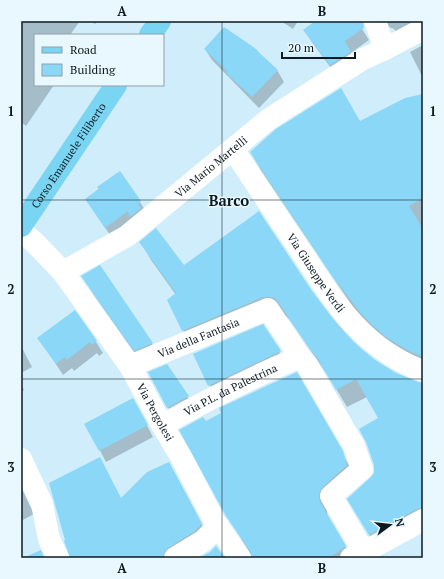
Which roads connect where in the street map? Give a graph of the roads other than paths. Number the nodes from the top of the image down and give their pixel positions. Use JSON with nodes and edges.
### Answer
{"nodes":[{"id":1,"x":160,"y":21,"type":"edge"},
{"id":2,"x":375,"y":21,"type":"edge"},
{"id":3,"x":423,"y":29,"type":"edge"},
{"id":4,"x":151,"y":34,"type":"edge"},
{"id":5,"x":385,"y":49,"type":"junction"},
{"id":6,"x":115,"y":86,"type":"edge"},
{"id":7,"x":233,"y":149,"type":"junction"},
{"id":8,"x":21,"y":226,"type":"edge"},
{"id":9,"x":21,"y":231,"type":"edge"},
{"id":10,"x":63,"y":272,"type":"junction"},
{"id":11,"x":300,"y":357,"type":"junction"},
{"id":12,"x":130,"y":366,"type":"junction"},
{"id":13,"x":423,"y":371,"type":"edge"},
{"id":14,"x":162,"y":425,"type":"junction"},
{"id":15,"x":21,"y":459,"type":"edge"},
{"id":16,"x":423,"y":520,"type":"edge"},
{"id":17,"x":218,"y":526,"type":"junction"},
{"id":18,"x":357,"y":555,"type":"edge"},
{"id":19,"x":58,"y":558,"type":"edge"},
{"id":20,"x":175,"y":558,"type":"edge"},
{"id":21,"x":240,"y":558,"type":"edge"}],
"edges":[{"from":1,"to":4,"type":"main road"},
{"from":2,"to":5,"type":"street"},
{"from":3,"to":5,"type":"street","name":"Via Mario Martelli"},
{"from":5,"to":7,"type":"street","name":"Via Mario Martelli"},
{"from":6,"to":8,"type":"main road","name":"Corso Emanuele Filiberto"},
{"from":7,"to":10,"type":"street","name":"Via Mario Martelli"},
{"from":7,"to":13,"type":"street","name":"Via Giuseppe Verdi"},
{"from":9,"to":10,"type":"street"},
{"from":10,"to":12,"type":"street","name":"Via Pergolesi"},
{"from":11,"to":12,"type":"street","name":"Via della Fantasia"},
{"from":11,"to":14,"type":"street","name":"Via P.L. da Palestrina"},
{"from":11,"to":18,"type":"street"},
{"from":12,"to":14,"type":"street","name":"Via Pergolesi"},
{"from":14,"to":17,"type":"street","name":"Via Pergolesi"},
{"from":15,"to":19,"type":"street"},
{"from":16,"to":18,"type":"street"},
{"from":17,"to":20,"type":"street"},
{"from":17,"to":21,"type":"street","name":"Via Pergolesi"}]}
